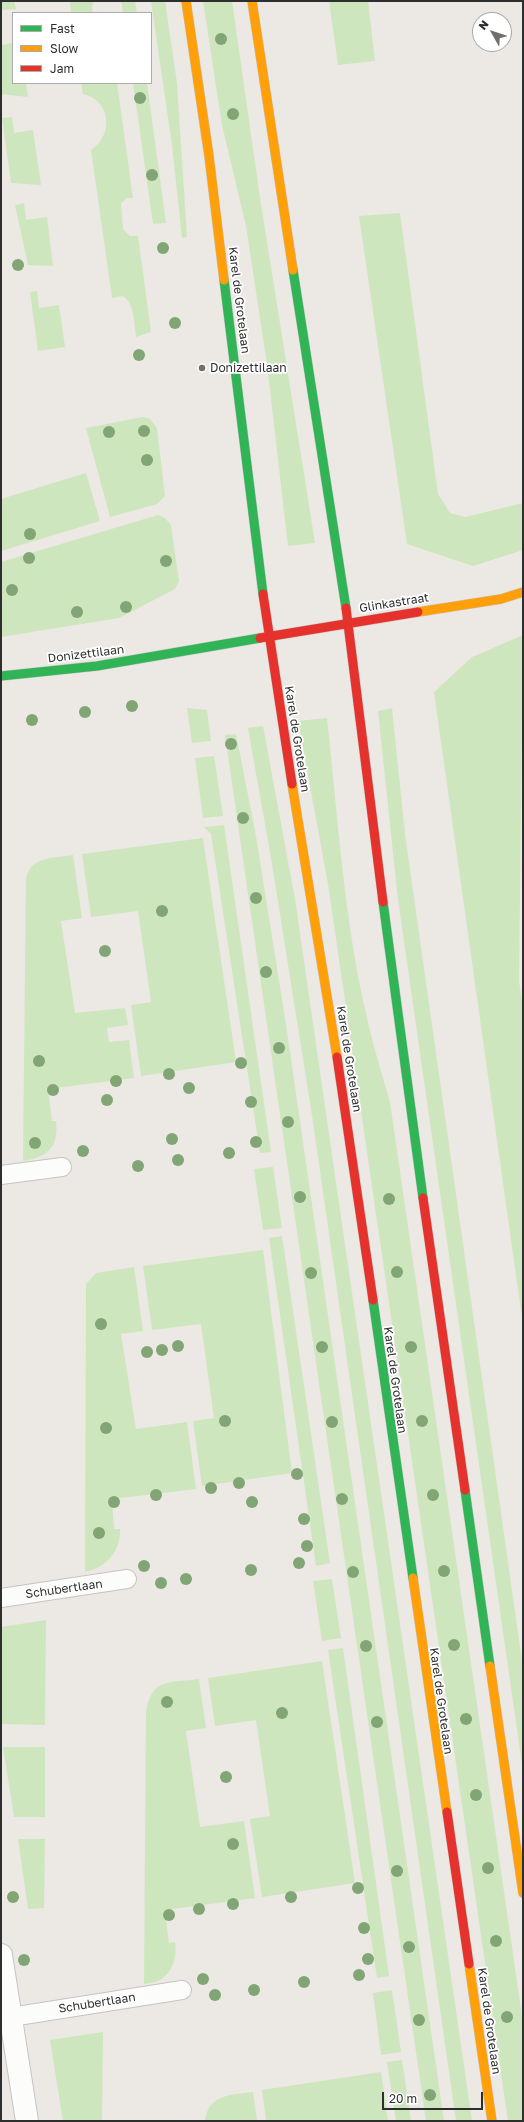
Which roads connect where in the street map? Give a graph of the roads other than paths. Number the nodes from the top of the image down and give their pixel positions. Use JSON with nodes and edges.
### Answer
{"nodes":[{"id":1,"x":186,"y":1,"type":"edge"},
{"id":2,"x":252,"y":1,"type":"edge"},
{"id":3,"x":523,"y":592,"type":"edge"},
{"id":4,"x":348,"y":623,"type":"junction"},
{"id":5,"x":268,"y":637,"type":"junction"},
{"id":6,"x":1,"y":676,"type":"edge"},
{"id":7,"x":62,"y":1166,"type":"dead end"},
{"id":8,"x":1,"y":1175,"type":"edge"},
{"id":9,"x":127,"y":1579,"type":"dead end"},
{"id":10,"x":1,"y":1598,"type":"edge"},
{"id":11,"x":523,"y":1893,"type":"edge"},
{"id":12,"x":1,"y":1955,"type":"edge"},
{"id":13,"x":182,"y":1990,"type":"dead end"},
{"id":14,"x":11,"y":2017,"type":"junction"},
{"id":15,"x":10,"y":2075,"type":"edge"},
{"id":16,"x":27,"y":2121,"type":"edge"},
{"id":17,"x":492,"y":2121,"type":"edge"}],
"edges":[{"from":1,"to":5,"type":"main road","name":"Karel de Grotelaan"},
{"from":2,"to":4,"type":"main road"},
{"from":3,"to":4,"type":"main road","name":"Glinkastraat"},
{"from":4,"to":5,"type":"main road","name":"Glinkastraat"},
{"from":4,"to":11,"type":"main road"},
{"from":5,"to":6,"type":"main road","name":"Donizettilaan"},
{"from":5,"to":17,"type":"main road","name":"Karel de Grotelaan"},
{"from":7,"to":8,"type":"lane"},
{"from":9,"to":10,"type":"lane","name":"Schubertlaan"},
{"from":12,"to":14,"type":"street"},
{"from":13,"to":14,"type":"lane","name":"Schubertlaan"},
{"from":14,"to":15,"type":"street"},
{"from":15,"to":16,"type":"street"}]}
